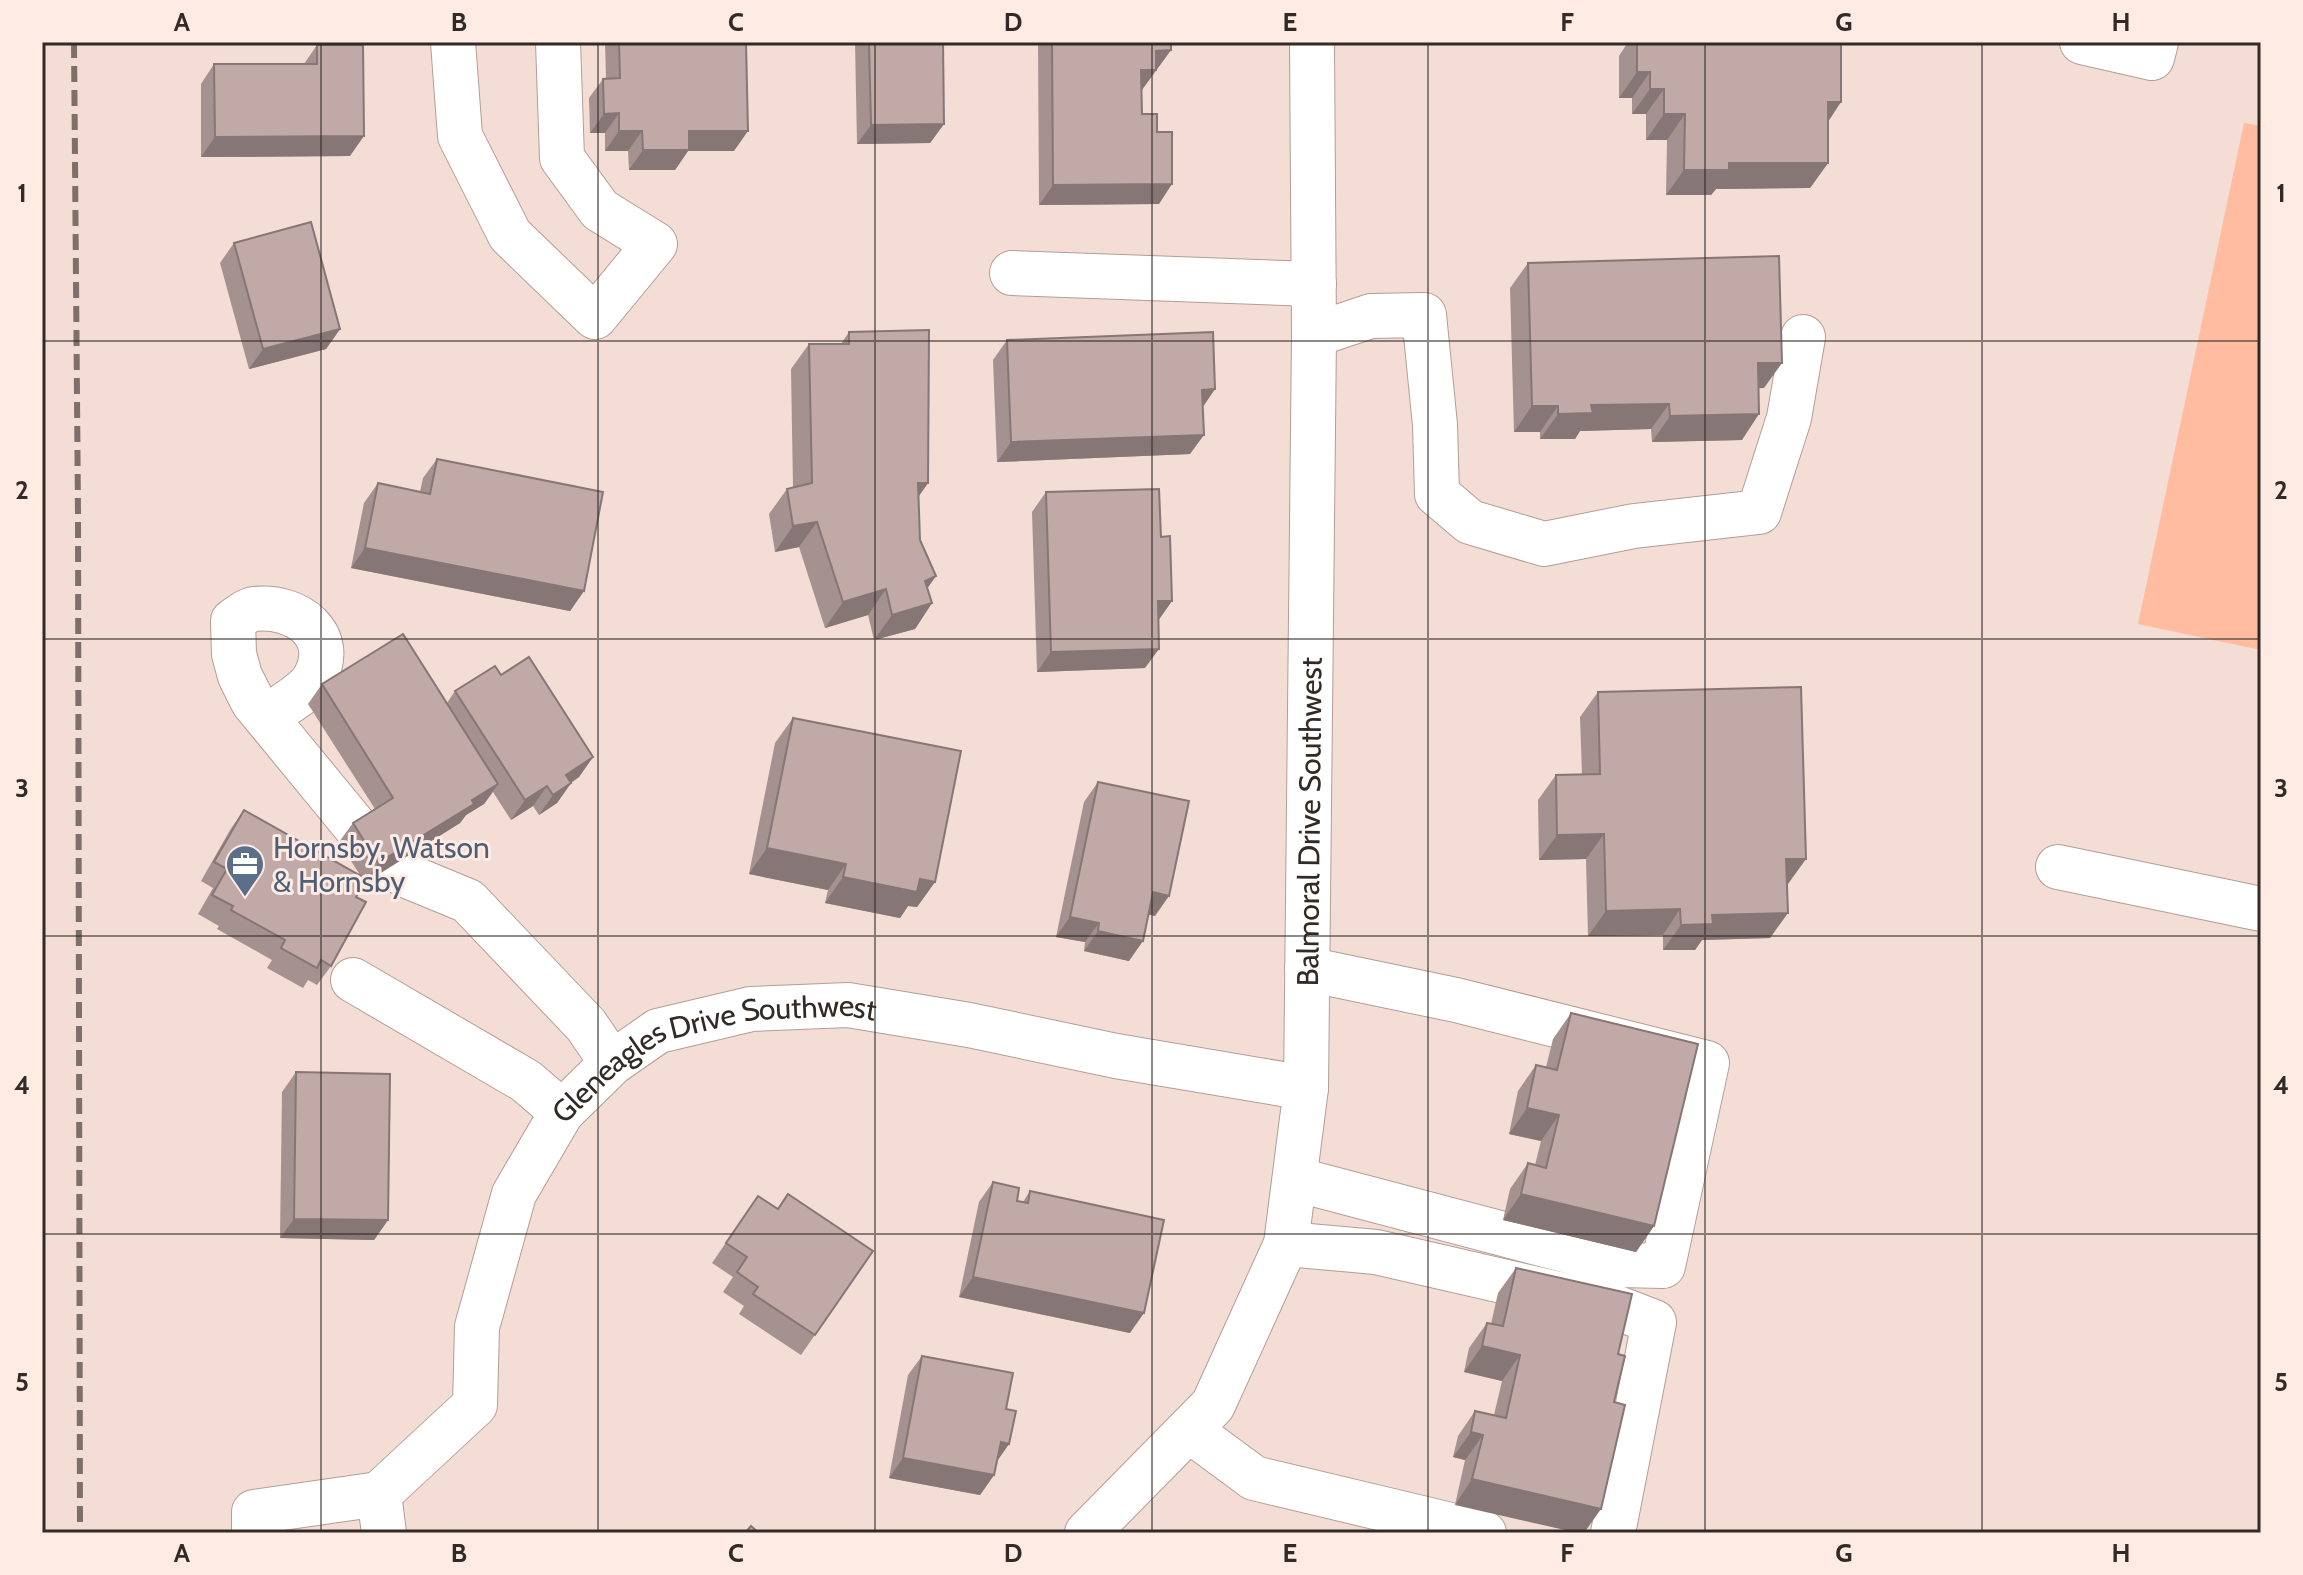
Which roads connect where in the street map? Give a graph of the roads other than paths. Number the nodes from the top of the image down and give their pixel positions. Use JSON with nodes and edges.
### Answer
{"nodes":[{"id":1,"x":453,"y":42,"type":"edge"},
{"id":2,"x":558,"y":42,"type":"edge"},
{"id":3,"x":1312,"y":42,"type":"edge"},
{"id":4,"x":2082,"y":42,"type":"edge"},
{"id":5,"x":2156,"y":42,"type":"edge"},
{"id":6,"x":1012,"y":273,"type":"dead end"},
{"id":7,"x":1314,"y":284,"type":"junction"},
{"id":8,"x":1314,"y":335,"type":"junction"},
{"id":9,"x":1803,"y":337,"type":"dead end"},
{"id":10,"x":266,"y":717,"type":"dead end"},
{"id":11,"x":359,"y":831,"type":"edge"},
{"id":12,"x":391,"y":866,"type":"edge"},
{"id":13,"x":2058,"y":867,"type":"dead end"},
{"id":14,"x":2261,"y":909,"type":"edge"},
{"id":15,"x":1307,"y":969,"type":"junction"},
{"id":16,"x":353,"y":980,"type":"dead end"},
{"id":17,"x":612,"y":1063,"type":"junction"},
{"id":18,"x":1306,"y":1088,"type":"junction"},
{"id":19,"x":562,"y":1112,"type":"junction"},
{"id":20,"x":1295,"y":1179,"type":"junction"},
{"id":21,"x":1286,"y":1244,"type":"junction"},
{"id":22,"x":1189,"y":1430,"type":"junction"},
{"id":23,"x":381,"y":1513,"type":"edge"},
{"id":24,"x":254,"y":1533,"type":"edge"},
{"id":25,"x":1087,"y":1533,"type":"edge"},
{"id":26,"x":1484,"y":1533,"type":"edge"},
{"id":27,"x":1613,"y":1533,"type":"edge"}],
"edges":[{"from":1,"to":2,"type":"street"},
{"from":3,"to":7,"type":"street","name":"Balmoral Drive Southwest"},
{"from":4,"to":5,"type":"street"},
{"from":6,"to":7,"type":"street"},
{"from":7,"to":8,"type":"street","name":"Balmoral Drive Southwest"},
{"from":8,"to":9,"type":"street"},
{"from":8,"to":15,"type":"street","name":"Balmoral Drive Southwest"},
{"from":10,"to":11,"type":"street"},
{"from":12,"to":17,"type":"street"},
{"from":13,"to":14,"type":"street"},
{"from":15,"to":18,"type":"street","name":"Balmoral Drive Southwest"},
{"from":15,"to":20,"type":"street"},
{"from":16,"to":19,"type":"street"},
{"from":17,"to":18,"type":"street","name":"Gleneagles Drive Southwest"},
{"from":17,"to":19,"type":"street","name":"Gleneagles Drive Southwest"},
{"from":18,"to":20,"type":"street","name":"Balmoral Drive Southwest"},
{"from":19,"to":23,"type":"street","name":"Gleneagles Drive Southwest"},
{"from":20,"to":21,"type":"street","name":"Balmoral Drive Southwest"},
{"from":21,"to":22,"type":"street","name":"Balmoral Drive Southwest"},
{"from":21,"to":27,"type":"street"},
{"from":22,"to":25,"type":"street","name":"Balmoral Drive Southwest"},
{"from":22,"to":26,"type":"street"},
{"from":23,"to":24,"type":"street"}]}
